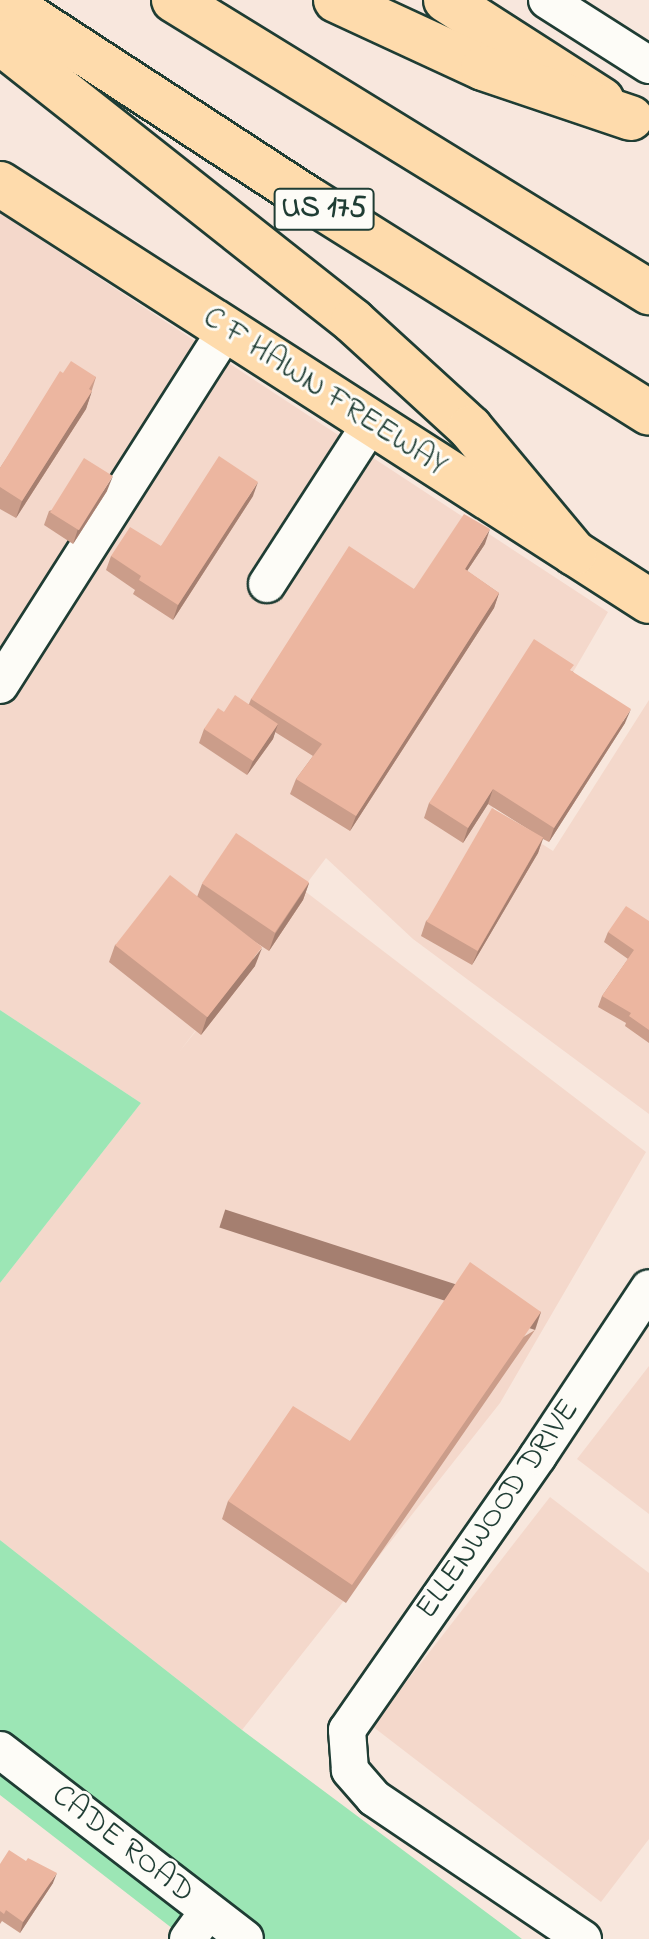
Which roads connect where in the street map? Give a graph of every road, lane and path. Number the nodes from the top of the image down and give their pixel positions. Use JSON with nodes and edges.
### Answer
{"nodes":[{"id":1,"x":3,"y":0,"type":"edge"},
{"id":2,"x":174,"y":0,"type":"edge"},
{"id":3,"x":336,"y":0,"type":"edge"},
{"id":4,"x":547,"y":0,"type":"edge"},
{"id":5,"x":465,"y":5,"type":"edge"},
{"id":6,"x":0,"y":42,"type":"edge"},
{"id":7,"x":649,"y":65,"type":"edge"},
{"id":8,"x":640,"y":122,"type":"edge"},
{"id":9,"x":0,"y":184,"type":"edge"},
{"id":10,"x":649,"y":292,"type":"edge"},
{"id":11,"x":226,"y":330,"type":"junction"},
{"id":12,"x":649,"y":413,"type":"edge"},
{"id":13,"x":371,"y":423,"type":"junction"},
{"id":14,"x":574,"y":553,"type":"junction"},
{"id":15,"x":267,"y":584,"type":"dead end"},
{"id":16,"x":649,"y":601,"type":"edge"},
{"id":17,"x":0,"y":685,"type":"edge"},
{"id":18,"x":649,"y":1288,"type":"edge"},
{"id":19,"x":0,"y":1750,"type":"edge"},
{"id":20,"x":198,"y":1925,"type":"edge"},
{"id":21,"x":245,"y":1939,"type":"edge"},
{"id":22,"x":583,"y":1939,"type":"edge"}],
"edges":[{"from":1,"to":12,"type":"main road","number":"US 175"},
{"from":2,"to":10,"type":"main road"},
{"from":3,"to":8,"type":"main road"},
{"from":4,"to":7,"type":"street"},
{"from":5,"to":8,"type":"main road"},
{"from":6,"to":14,"type":"main road"},
{"from":9,"to":11,"type":"main road","name":"C F HAWN FREEWAY"},
{"from":11,"to":13,"type":"main road","name":"C F HAWN FREEWAY"},
{"from":11,"to":17,"type":"street"},
{"from":13,"to":14,"type":"main road","name":"C F HAWN FREEWAY"},
{"from":13,"to":15,"type":"street"},
{"from":14,"to":16,"type":"main road","name":"C F HAWN FREEWAY"},
{"from":18,"to":22,"type":"street","name":"ELLENWOOD DRIVE"},
{"from":19,"to":20,"type":"street","name":"CADE ROAD"},
{"from":20,"to":21,"type":"street","name":"CADE ROAD"}]}
